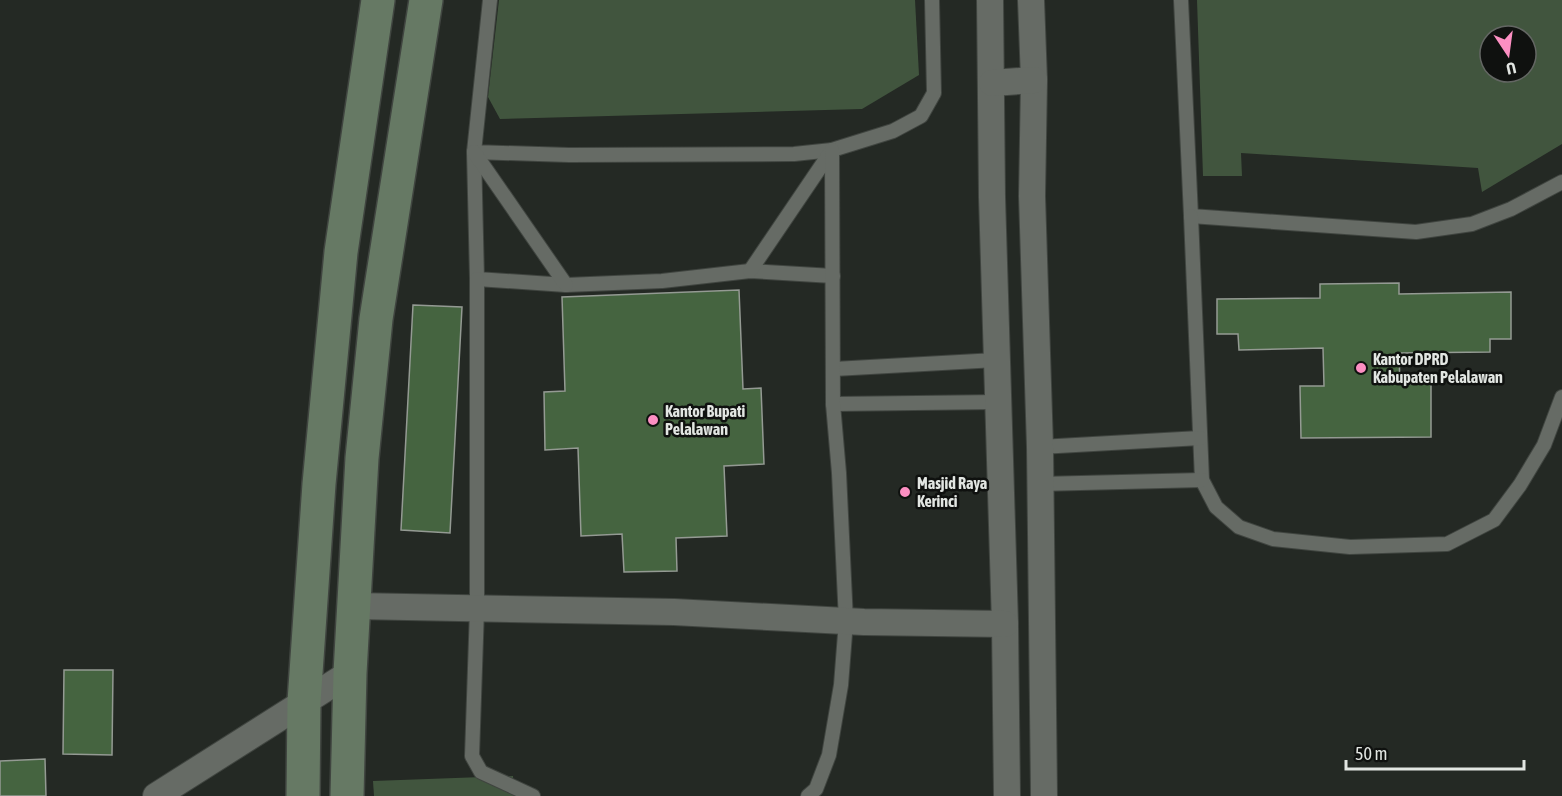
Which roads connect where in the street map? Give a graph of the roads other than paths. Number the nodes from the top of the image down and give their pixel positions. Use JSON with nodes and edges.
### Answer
{"nodes":[{"id":1,"x":378,"y":0,"type":"edge"},
{"id":2,"x":426,"y":0,"type":"edge"},
{"id":3,"x":490,"y":0,"type":"edge"},
{"id":4,"x":932,"y":0,"type":"edge"},
{"id":5,"x":990,"y":0,"type":"edge"},
{"id":6,"x":1031,"y":0,"type":"edge"},
{"id":7,"x":1181,"y":0,"type":"edge"},
{"id":8,"x":1034,"y":80,"type":"junction"},
{"id":9,"x":992,"y":83,"type":"junction"},
{"id":10,"x":832,"y":150,"type":"junction"},
{"id":11,"x":474,"y":152,"type":"junction"},
{"id":12,"x":1562,"y":182,"type":"edge"},
{"id":13,"x":1191,"y":216,"type":"junction"},
{"id":14,"x":750,"y":271,"type":"junction"},
{"id":15,"x":834,"y":276,"type":"junction"},
{"id":16,"x":477,"y":279,"type":"junction"},
{"id":17,"x":566,"y":285,"type":"junction"},
{"id":18,"x":996,"y":360,"type":"junction"},
{"id":19,"x":834,"y":369,"type":"junction"},
{"id":20,"x":1562,"y":397,"type":"edge"},
{"id":21,"x":998,"y":402,"type":"junction"},
{"id":22,"x":833,"y":404,"type":"junction"},
{"id":23,"x":1200,"y":438,"type":"junction"},
{"id":24,"x":1040,"y":447,"type":"junction"},
{"id":25,"x":1202,"y":480,"type":"junction"},
{"id":26,"x":1040,"y":484,"type":"junction"},
{"id":27,"x":355,"y":606,"type":"junction"},
{"id":28,"x":477,"y":609,"type":"junction"},
{"id":29,"x":846,"y":621,"type":"junction"},
{"id":30,"x":1005,"y":624,"type":"junction"},
{"id":31,"x":350,"y":673,"type":"junction"},
{"id":32,"x":304,"y":702,"type":"junction"},
{"id":33,"x":156,"y":796,"type":"edge"},
{"id":34,"x":303,"y":796,"type":"edge"},
{"id":35,"x":347,"y":796,"type":"edge"},
{"id":36,"x":533,"y":796,"type":"edge"},
{"id":37,"x":808,"y":796,"type":"edge"},
{"id":38,"x":1007,"y":796,"type":"edge"},
{"id":39,"x":1044,"y":796,"type":"edge"}],
"edges":[{"from":1,"to":32,"type":"street"},
{"from":2,"to":27,"type":"street"},
{"from":3,"to":11,"type":"lane"},
{"from":4,"to":10,"type":"lane"},
{"from":5,"to":9,"type":"street"},
{"from":6,"to":8,"type":"street"},
{"from":7,"to":13,"type":"lane"},
{"from":8,"to":9,"type":"street"},
{"from":8,"to":24,"type":"street"},
{"from":9,"to":18,"type":"street"},
{"from":10,"to":11,"type":"lane"},
{"from":10,"to":14,"type":"lane"},
{"from":10,"to":15,"type":"lane"},
{"from":11,"to":16,"type":"lane"},
{"from":11,"to":17,"type":"lane"},
{"from":12,"to":13,"type":"lane"},
{"from":13,"to":23,"type":"lane"},
{"from":14,"to":15,"type":"lane"},
{"from":14,"to":17,"type":"lane"},
{"from":15,"to":19,"type":"lane"},
{"from":16,"to":17,"type":"lane"},
{"from":16,"to":28,"type":"lane"},
{"from":18,"to":19,"type":"lane"},
{"from":18,"to":21,"type":"street"},
{"from":19,"to":22,"type":"lane"},
{"from":20,"to":25,"type":"lane"},
{"from":21,"to":22,"type":"lane"},
{"from":21,"to":30,"type":"street"},
{"from":22,"to":29,"type":"lane"},
{"from":23,"to":24,"type":"lane"},
{"from":23,"to":25,"type":"lane"},
{"from":24,"to":26,"type":"street"},
{"from":25,"to":26,"type":"lane"},
{"from":26,"to":39,"type":"street"},
{"from":27,"to":28,"type":"street"},
{"from":27,"to":31,"type":"street"},
{"from":28,"to":29,"type":"street"},
{"from":28,"to":36,"type":"lane"},
{"from":29,"to":30,"type":"street"},
{"from":29,"to":37,"type":"lane"},
{"from":30,"to":38,"type":"street"},
{"from":31,"to":32,"type":"street"},
{"from":31,"to":35,"type":"street"},
{"from":32,"to":33,"type":"street"},
{"from":32,"to":34,"type":"street"}]}
